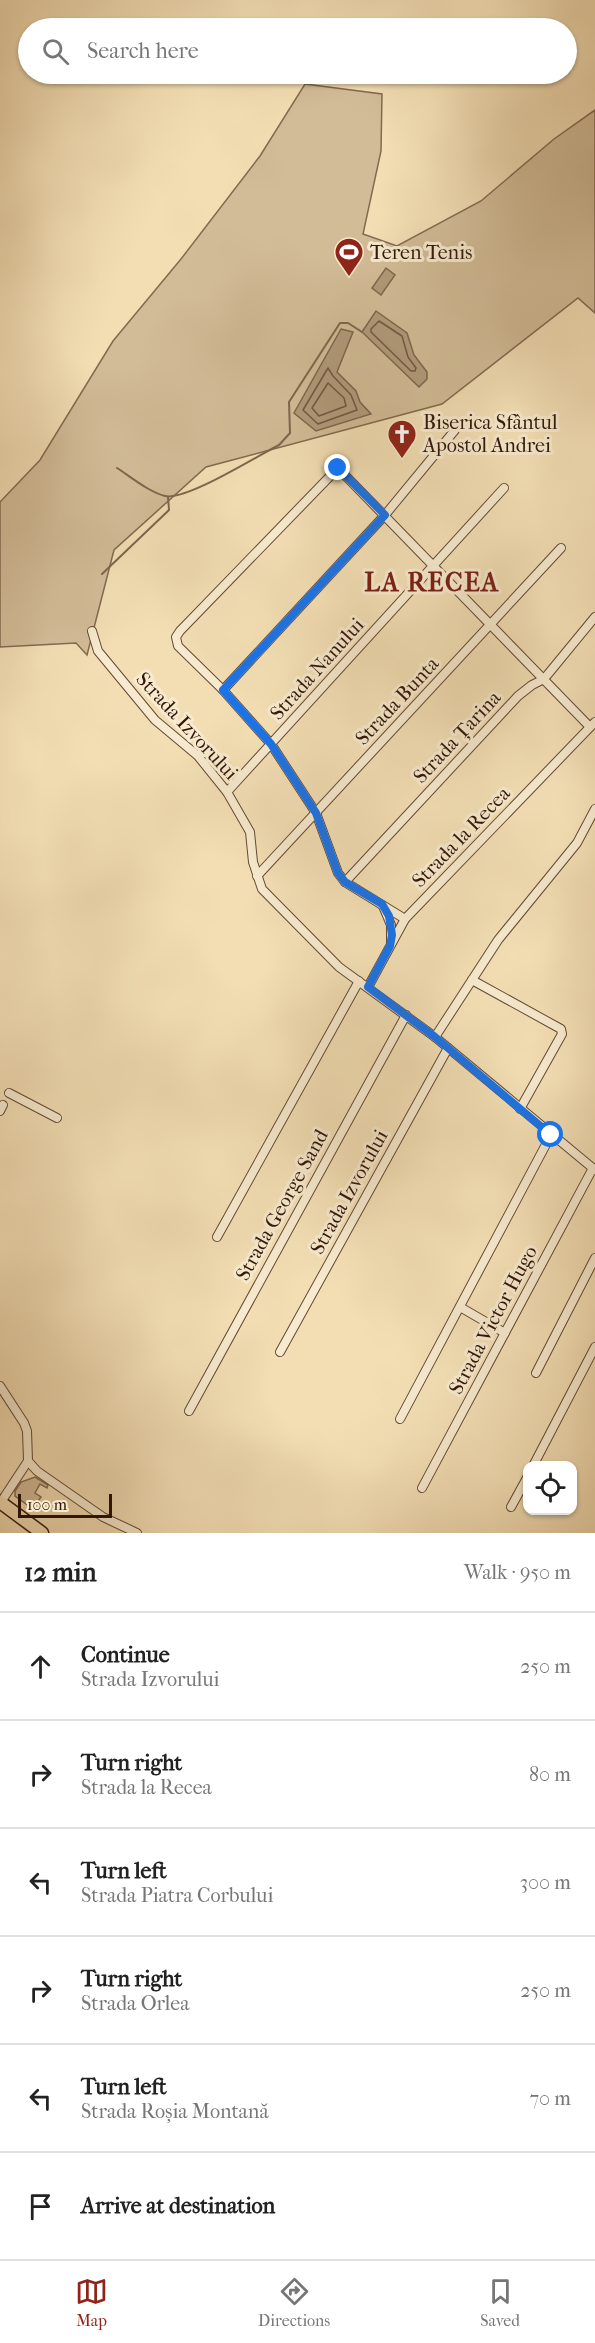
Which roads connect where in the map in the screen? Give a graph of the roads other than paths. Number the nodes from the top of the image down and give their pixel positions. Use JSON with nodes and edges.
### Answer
{"nodes":[{"id":1,"x":455,"y":430,"type":"dead end"},
{"id":2,"x":504,"y":488,"type":"dead end"},
{"id":3,"x":385,"y":515,"type":"junction"},
{"id":4,"x":561,"y":548,"type":"dead end"},
{"id":5,"x":434,"y":566,"type":"junction"},
{"id":6,"x":595,"y":617,"type":"edge"},
{"id":7,"x":489,"y":625,"type":"junction"},
{"id":8,"x":92,"y":631,"type":"dead end"},
{"id":9,"x":544,"y":679,"type":"junction"},
{"id":10,"x":223,"y":690,"type":"junction"},
{"id":11,"x":593,"y":725,"type":"edge"},
{"id":12,"x":271,"y":744,"type":"junction"},
{"id":13,"x":227,"y":792,"type":"junction"},
{"id":14,"x":595,"y":809,"type":"edge"},
{"id":15,"x":316,"y":813,"type":"junction"},
{"id":16,"x":257,"y":876,"type":"junction"},
{"id":17,"x":345,"y":882,"type":"junction"},
{"id":18,"x":382,"y":904,"type":"junction"},
{"id":19,"x":405,"y":919,"type":"junction"},
{"id":20,"x":390,"y":946,"type":"junction"},
{"id":21,"x":472,"y":980,"type":"junction"},
{"id":22,"x":358,"y":981,"type":"junction"},
{"id":23,"x":368,"y":987,"type":"junction"},
{"id":24,"x":406,"y":1015,"type":"junction"},
{"id":25,"x":435,"y":1037,"type":"junction"},
{"id":26,"x":448,"y":1047,"type":"junction"},
{"id":27,"x":9,"y":1093,"type":"dead end"},
{"id":28,"x":520,"y":1109,"type":"junction"},
{"id":29,"x":57,"y":1118,"type":"dead end"},
{"id":30,"x":551,"y":1135,"type":"junction"},
{"id":31,"x":594,"y":1169,"type":"edge"},
{"id":32,"x":217,"y":1237,"type":"dead end"},
{"id":33,"x":595,"y":1258,"type":"edge"},
{"id":34,"x":460,"y":1307,"type":"junction"},
{"id":35,"x":505,"y":1333,"type":"junction"},
{"id":36,"x":595,"y":1347,"type":"edge"},
{"id":37,"x":280,"y":1352,"type":"dead end"},
{"id":38,"x":536,"y":1373,"type":"dead end"},
{"id":39,"x":0,"y":1386,"type":"edge"},
{"id":40,"x":189,"y":1410,"type":"dead end"},
{"id":41,"x":400,"y":1419,"type":"dead end"},
{"id":42,"x":28,"y":1461,"type":"junction"},
{"id":43,"x":536,"y":1461,"type":"edge"},
{"id":44,"x":523,"y":1486,"type":"edge"},
{"id":45,"x":422,"y":1488,"type":"dead end"},
{"id":46,"x":0,"y":1502,"type":"edge"},
{"id":47,"x":512,"y":1507,"type":"dead end"},
{"id":48,"x":42,"y":1533,"type":"edge"},
{"id":49,"x":137,"y":1533,"type":"edge"}],
"edges":[{"from":1,"to":3,"type":"street"},
{"from":2,"to":5,"type":"street","name":"Strada Nanului"},
{"from":3,"to":5,"type":"street"},
{"from":3,"to":10,"type":"street"},
{"from":3,"to":10,"type":"street"},
{"from":4,"to":7,"type":"street","name":"Strada Bunta"},
{"from":5,"to":7,"type":"street"},
{"from":5,"to":12,"type":"street","name":"Strada Nanului"},
{"from":6,"to":9,"type":"street","name":"Strada Țarina"},
{"from":7,"to":9,"type":"street"},
{"from":7,"to":15,"type":"street","name":"Strada Bunta"},
{"from":8,"to":13,"type":"street","name":"Strada Izvorului"},
{"from":9,"to":11,"type":"street"},
{"from":9,"to":17,"type":"street","name":"Strada Țarina"},
{"from":10,"to":12,"type":"street"},
{"from":11,"to":19,"type":"street","name":"Strada la Recea"},
{"from":12,"to":13,"type":"street","name":"Strada Nanului"},
{"from":12,"to":15,"type":"street"},
{"from":13,"to":16,"type":"street","name":"Strada Izvorului"},
{"from":14,"to":21,"type":"street"},
{"from":15,"to":16,"type":"street","name":"Strada Bunta"},
{"from":15,"to":17,"type":"street"},
{"from":16,"to":22,"type":"street","name":"Strada Izvorului"},
{"from":17,"to":18,"type":"street"},
{"from":18,"to":19,"type":"street"},
{"from":18,"to":20,"type":"street"},
{"from":19,"to":20,"type":"street","name":"Strada la Recea"},
{"from":20,"to":23,"type":"street","name":"Strada la Recea"},
{"from":21,"to":25,"type":"street"},
{"from":21,"to":28,"type":"street"},
{"from":22,"to":23,"type":"street","name":"Strada Izvorului"},
{"from":22,"to":32,"type":"street"},
{"from":23,"to":24,"type":"street","name":"Strada Izvorului"},
{"from":24,"to":25,"type":"street","name":"Strada Izvorului"},
{"from":24,"to":40,"type":"street","name":"Strada George Sand"},
{"from":25,"to":26,"type":"street","name":"Strada Izvorului"},
{"from":26,"to":28,"type":"street","name":"Strada Izvorului"},
{"from":26,"to":37,"type":"street","name":"Strada Izvorului"},
{"from":27,"to":29,"type":"street"},
{"from":28,"to":30,"type":"street","name":"Strada Izvorului"},
{"from":30,"to":31,"type":"street","name":"Strada Izvorului"},
{"from":30,"to":34,"type":"street"},
{"from":31,"to":35,"type":"street","name":"Strada Victor Hugo"},
{"from":33,"to":38,"type":"street"},
{"from":34,"to":35,"type":"street"},
{"from":34,"to":41,"type":"street"},
{"from":35,"to":45,"type":"street","name":"Strada Victor Hugo"},
{"from":36,"to":43,"type":"street"},
{"from":39,"to":42,"type":"street"},
{"from":42,"to":46,"type":"street"},
{"from":42,"to":49,"type":"street"},
{"from":44,"to":47,"type":"street"},
{"from":46,"to":48,"type":"main road"}]}
